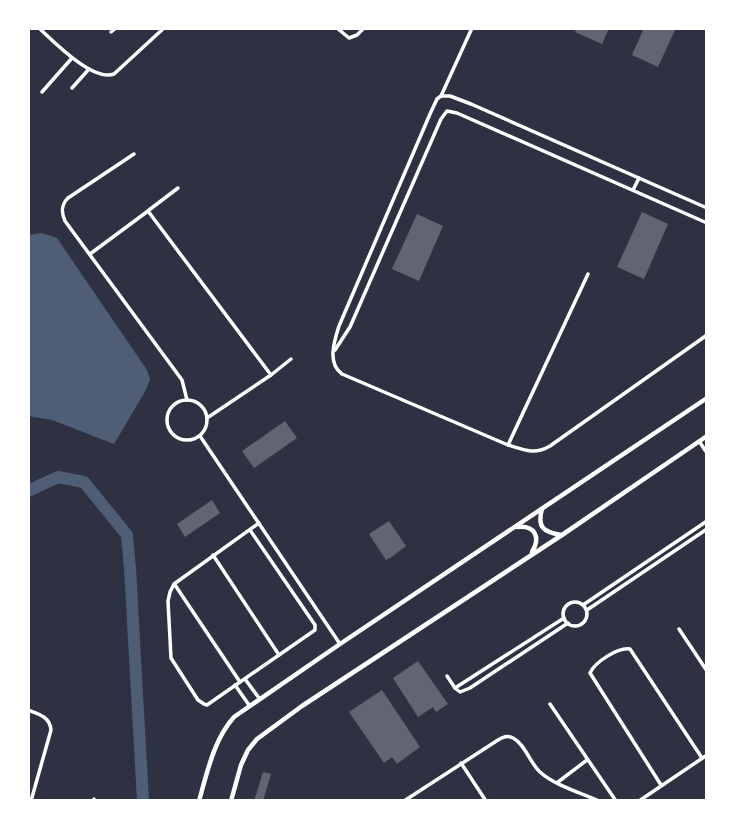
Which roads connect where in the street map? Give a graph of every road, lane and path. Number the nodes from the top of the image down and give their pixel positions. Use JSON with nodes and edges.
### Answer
{"nodes":[{"id":1,"x":39,"y":28,"type":"edge"},
{"id":2,"x":116,"y":28,"type":"edge"},
{"id":3,"x":155,"y":28,"type":"edge"},
{"id":4,"x":164,"y":28,"type":"edge"},
{"id":5,"x":337,"y":28,"type":"edge"},
{"id":6,"x":364,"y":28,"type":"edge"},
{"id":7,"x":472,"y":28,"type":"edge"},
{"id":8,"x":111,"y":32,"type":"dead end"},
{"id":9,"x":159,"y":34,"type":"junction"},
{"id":10,"x":72,"y":58,"type":"junction"},
{"id":11,"x":90,"y":68,"type":"junction"},
{"id":12,"x":72,"y":88,"type":"dead end"},
{"id":13,"x":42,"y":92,"type":"dead end"},
{"id":14,"x":441,"y":96,"type":"junction"},
{"id":15,"x":134,"y":154,"type":"dead end"},
{"id":16,"x":639,"y":178,"type":"junction"},
{"id":17,"x":178,"y":188,"type":"dead end"},
{"id":18,"x":633,"y":190,"type":"junction"},
{"id":19,"x":707,"y":208,"type":"edge"},
{"id":20,"x":148,"y":211,"type":"junction"},
{"id":21,"x":707,"y":223,"type":"edge"},
{"id":22,"x":90,"y":254,"type":"junction"},
{"id":23,"x":589,"y":274,"type":"dead end"},
{"id":24,"x":707,"y":335,"type":"edge"},
{"id":25,"x":334,"y":351,"type":"junction"},
{"id":26,"x":291,"y":359,"type":"dead end"},
{"id":27,"x":271,"y":375,"type":"junction"},
{"id":28,"x":707,"y":398,"type":"edge"},
{"id":29,"x":187,"y":400,"type":"junction"},
{"id":30,"x":207,"y":418,"type":"junction"},
{"id":31,"x":200,"y":436,"type":"junction"},
{"id":32,"x":707,"y":436,"type":"edge"},
{"id":33,"x":699,"y":441,"type":"junction"},
{"id":34,"x":508,"y":444,"type":"junction"},
{"id":35,"x":707,"y":453,"type":"edge"},
{"id":36,"x":542,"y":509,"type":"junction"},
{"id":37,"x":707,"y":521,"type":"edge"},
{"id":38,"x":259,"y":523,"type":"junction"},
{"id":39,"x":513,"y":528,"type":"junction"},
{"id":40,"x":707,"y":529,"type":"edge"},
{"id":41,"x":250,"y":530,"type":"junction"},
{"id":42,"x":562,"y":535,"type":"junction"},
{"id":43,"x":531,"y":554,"type":"junction"},
{"id":44,"x":213,"y":555,"type":"junction"},
{"id":45,"x":174,"y":584,"type":"junction"},
{"id":46,"x":583,"y":604,"type":"junction"},
{"id":47,"x":587,"y":610,"type":"junction"},
{"id":48,"x":564,"y":618,"type":"junction"},
{"id":49,"x":568,"y":623,"type":"junction"},
{"id":50,"x":679,"y":629,"type":"dead end"},
{"id":51,"x":340,"y":643,"type":"junction"},
{"id":52,"x":279,"y":655,"type":"junction"},
{"id":53,"x":707,"y":671,"type":"edge"},
{"id":54,"x":447,"y":676,"type":"dead end"},
{"id":55,"x":243,"y":680,"type":"junction"},
{"id":56,"x":235,"y":685,"type":"junction"},
{"id":57,"x":455,"y":688,"type":"junction"},
{"id":58,"x":259,"y":698,"type":"junction"},
{"id":59,"x":550,"y":704,"type":"dead end"},
{"id":60,"x":250,"y":705,"type":"junction"},
{"id":61,"x":28,"y":710,"type":"edge"},
{"id":62,"x":707,"y":755,"type":"edge"},
{"id":63,"x":702,"y":758,"type":"junction"},
{"id":64,"x":587,"y":760,"type":"junction"},
{"id":65,"x":461,"y":762,"type":"junction"},
{"id":66,"x":557,"y":783,"type":"junction"},
{"id":67,"x":661,"y":785,"type":"junction"},
{"id":68,"x":31,"y":801,"type":"edge"},
{"id":69,"x":199,"y":801,"type":"edge"},
{"id":70,"x":231,"y":801,"type":"edge"},
{"id":71,"x":404,"y":801,"type":"edge"},
{"id":72,"x":486,"y":801,"type":"edge"},
{"id":73,"x":599,"y":801,"type":"edge"},
{"id":74,"x":616,"y":801,"type":"edge"},
{"id":75,"x":639,"y":801,"type":"edge"}],
"edges":[{"from":1,"to":10,"type":"street"},
{"from":2,"to":8,"type":"street"},
{"from":3,"to":9,"type":"street"},
{"from":4,"to":9,"type":"street"},
{"from":5,"to":6,"type":"street"},
{"from":7,"to":14,"type":"street"},
{"from":9,"to":11,"type":"street"},
{"from":10,"to":11,"type":"street"},
{"from":10,"to":13,"type":"street"},
{"from":11,"to":12,"type":"street"},
{"from":14,"to":16,"type":"street"},
{"from":14,"to":25,"type":"street"},
{"from":15,"to":22,"type":"street"},
{"from":16,"to":18,"type":"street"},
{"from":16,"to":19,"type":"street"},
{"from":17,"to":20,"type":"street"},
{"from":18,"to":21,"type":"street"},
{"from":18,"to":25,"type":"street"},
{"from":20,"to":22,"type":"street"},
{"from":20,"to":27,"type":"street"},
{"from":22,"to":29,"type":"street"},
{"from":23,"to":34,"type":"street"},
{"from":24,"to":34,"type":"street"},
{"from":25,"to":34,"type":"street"},
{"from":26,"to":27,"type":"street"},
{"from":27,"to":30,"type":"street"},
{"from":28,"to":36,"type":"street"},
{"from":29,"to":30,"type":"street"},
{"from":29,"to":31,"type":"street"},
{"from":30,"to":31,"type":"street"},
{"from":31,"to":38,"type":"street"},
{"from":32,"to":33,"type":"street"},
{"from":33,"to":35,"type":"street"},
{"from":33,"to":42,"type":"street"},
{"from":36,"to":39,"type":"street"},
{"from":36,"to":42,"type":"street"},
{"from":37,"to":46,"type":"street"},
{"from":38,"to":41,"type":"street"},
{"from":38,"to":51,"type":"street"},
{"from":39,"to":43,"type":"street"},
{"from":39,"to":51,"type":"street"},
{"from":40,"to":47,"type":"street"},
{"from":41,"to":44,"type":"street"},
{"from":41,"to":52,"type":"street"},
{"from":42,"to":43,"type":"street"},
{"from":43,"to":70,"type":"street"},
{"from":44,"to":45,"type":"street"},
{"from":44,"to":52,"type":"street"},
{"from":45,"to":55,"type":"street"},
{"from":45,"to":56,"type":"street"},
{"from":46,"to":47,"type":"street"},
{"from":46,"to":48,"type":"street"},
{"from":47,"to":49,"type":"street"},
{"from":48,"to":49,"type":"street"},
{"from":48,"to":57,"type":"street"},
{"from":49,"to":57,"type":"street"},
{"from":50,"to":53,"type":"street"},
{"from":51,"to":58,"type":"street"},
{"from":52,"to":55,"type":"street"},
{"from":54,"to":57,"type":"street"},
{"from":55,"to":56,"type":"street"},
{"from":55,"to":58,"type":"street"},
{"from":56,"to":60,"type":"street"},
{"from":58,"to":60,"type":"street"},
{"from":59,"to":64,"type":"street"},
{"from":60,"to":69,"type":"street"},
{"from":61,"to":68,"type":"street"},
{"from":62,"to":63,"type":"street"},
{"from":63,"to":67,"type":"street"},
{"from":63,"to":67,"type":"street"},
{"from":64,"to":66,"type":"street"},
{"from":64,"to":74,"type":"street"},
{"from":65,"to":66,"type":"street"},
{"from":65,"to":71,"type":"street"},
{"from":65,"to":72,"type":"street"},
{"from":66,"to":73,"type":"street"},
{"from":67,"to":75,"type":"street"}]}
